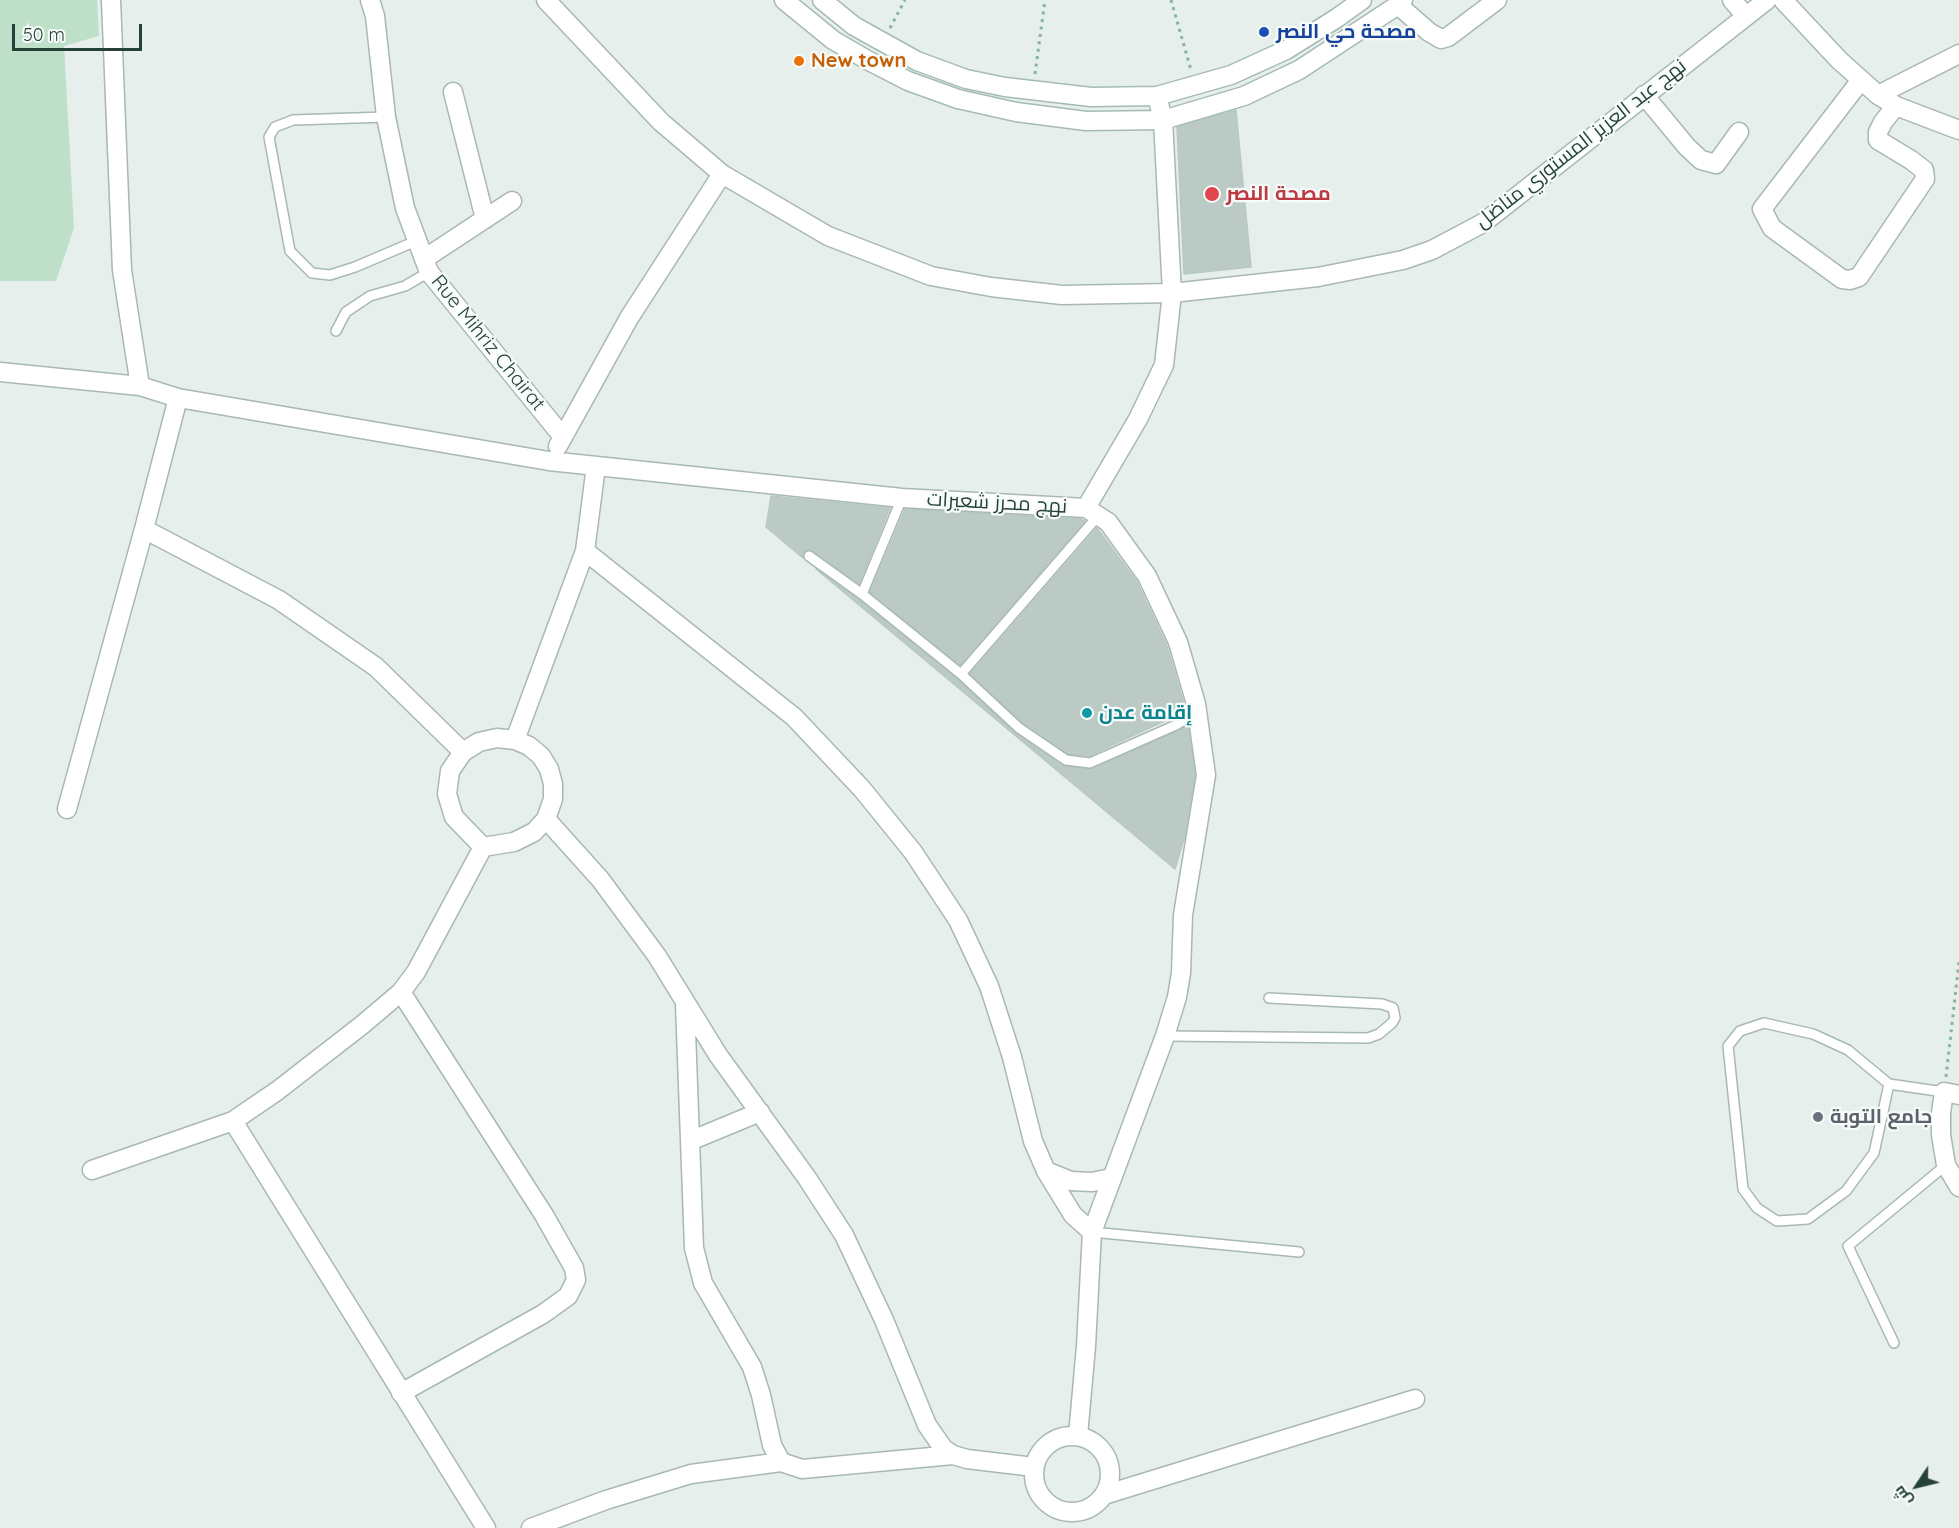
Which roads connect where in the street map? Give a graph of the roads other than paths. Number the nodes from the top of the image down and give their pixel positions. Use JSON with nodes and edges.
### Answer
{"nodes":[{"id":1,"x":111,"y":0,"type":"edge"},
{"id":2,"x":370,"y":0,"type":"edge"},
{"id":3,"x":546,"y":0,"type":"edge"},
{"id":4,"x":784,"y":0,"type":"edge"},
{"id":5,"x":822,"y":0,"type":"edge"},
{"id":6,"x":1362,"y":0,"type":"edge"},
{"id":7,"x":1497,"y":0,"type":"edge"},
{"id":8,"x":1731,"y":0,"type":"edge"},
{"id":9,"x":1767,"y":0,"type":"edge"},
{"id":10,"x":1783,"y":0,"type":"edge"},
{"id":11,"x":1401,"y":2,"type":"edge"},
{"id":12,"x":1746,"y":16,"type":"junction"},
{"id":13,"x":1959,"y":54,"type":"edge"},
{"id":14,"x":1860,"y":80,"type":"junction"},
{"id":15,"x":453,"y":92,"type":"dead end"},
{"id":16,"x":1644,"y":95,"type":"junction"},
{"id":17,"x":1878,"y":95,"type":"junction"},
{"id":18,"x":1157,"y":96,"type":"junction"},
{"id":19,"x":1896,"y":106,"type":"junction"},
{"id":20,"x":386,"y":117,"type":"junction"},
{"id":21,"x":1162,"y":120,"type":"junction"},
{"id":22,"x":1959,"y":130,"type":"edge"},
{"id":23,"x":1739,"y":132,"type":"dead end"},
{"id":24,"x":722,"y":174,"type":"junction"},
{"id":25,"x":512,"y":201,"type":"dead end"},
{"id":26,"x":485,"y":219,"type":"junction"},
{"id":27,"x":416,"y":241,"type":"junction"},
{"id":28,"x":427,"y":266,"type":"junction"},
{"id":29,"x":1172,"y":293,"type":"junction"},
{"id":30,"x":336,"y":331,"type":"dead end"},
{"id":31,"x":0,"y":372,"type":"edge"},
{"id":32,"x":140,"y":386,"type":"junction"},
{"id":33,"x":178,"y":398,"type":"junction"},
{"id":34,"x":563,"y":437,"type":"junction"},
{"id":35,"x":549,"y":460,"type":"junction"},
{"id":36,"x":596,"y":466,"type":"junction"},
{"id":37,"x":902,"y":498,"type":"junction"},
{"id":38,"x":1092,"y":512,"type":"junction"},
{"id":39,"x":144,"y":529,"type":"junction"},
{"id":40,"x":585,"y":551,"type":"junction"},
{"id":41,"x":809,"y":556,"type":"dead end"},
{"id":42,"x":862,"y":594,"type":"junction"},
{"id":43,"x":961,"y":674,"type":"junction"},
{"id":44,"x":1198,"y":712,"type":"junction"},
{"id":45,"x":515,"y":740,"type":"junction"},
{"id":46,"x":463,"y":752,"type":"junction"},
{"id":47,"x":67,"y":809,"type":"dead end"},
{"id":48,"x":546,"y":819,"type":"junction"},
{"id":49,"x":483,"y":847,"type":"junction"},
{"id":50,"x":400,"y":992,"type":"junction"},
{"id":51,"x":1269,"y":999,"type":"dead end"},
{"id":52,"x":685,"y":1003,"type":"junction"},
{"id":53,"x":1165,"y":1036,"type":"junction"},
{"id":54,"x":1889,"y":1084,"type":"junction"},
{"id":55,"x":1952,"y":1093,"type":"edge"},
{"id":56,"x":760,"y":1112,"type":"junction"},
{"id":57,"x":233,"y":1121,"type":"junction"},
{"id":58,"x":690,"y":1141,"type":"junction"},
{"id":59,"x":1946,"y":1165,"type":"junction"},
{"id":60,"x":92,"y":1170,"type":"dead end"},
{"id":61,"x":1046,"y":1171,"type":"junction"},
{"id":62,"x":1111,"y":1178,"type":"junction"},
{"id":63,"x":1959,"y":1188,"type":"edge"},
{"id":64,"x":1092,"y":1232,"type":"junction"},
{"id":65,"x":1299,"y":1252,"type":"dead end"},
{"id":66,"x":1894,"y":1343,"type":"dead end"},
{"id":67,"x":401,"y":1393,"type":"junction"},
{"id":68,"x":1415,"y":1399,"type":"dead end"},
{"id":69,"x":1078,"y":1436,"type":"junction"},
{"id":70,"x":953,"y":1455,"type":"junction"},
{"id":71,"x":781,"y":1462,"type":"junction"},
{"id":72,"x":1034,"y":1467,"type":"junction"},
{"id":73,"x":1104,"y":1495,"type":"junction"},
{"id":74,"x":1062,"y":1520,"type":"edge"},
{"id":75,"x":486,"y":1528,"type":"edge"},
{"id":76,"x":531,"y":1528,"type":"edge"}],
"edges":[{"from":1,"to":32,"type":"street"},
{"from":2,"to":20,"type":"street","name":"Rue Mihriz Chairat"},
{"from":3,"to":24,"type":"street","name":"نهج عبد العزيز المستوري مناضل"},
{"from":4,"to":21,"type":"street"},
{"from":5,"to":18,"type":"street"},
{"from":6,"to":18,"type":"street"},
{"from":7,"to":11,"type":"street"},
{"from":8,"to":12,"type":"street"},
{"from":9,"to":12,"type":"street","name":"نهج عبد العزيز المستوري مناضل"},
{"from":10,"to":14,"type":"street"},
{"from":11,"to":21,"type":"street"},
{"from":12,"to":16,"type":"street","name":"نهج عبد العزيز المستوري مناضل"},
{"from":13,"to":17,"type":"street"},
{"from":14,"to":17,"type":"street"},
{"from":14,"to":19,"type":"street"},
{"from":15,"to":26,"type":"street"},
{"from":16,"to":23,"type":"street"},
{"from":16,"to":29,"type":"street","name":"نهج عبد العزيز المستوري مناضل"},
{"from":17,"to":19,"type":"street"},
{"from":18,"to":21,"type":"street","name":"نهج محرز شعيرات"},
{"from":19,"to":22,"type":"street"},
{"from":20,"to":27,"type":"street","name":"Rue Mihriz Chairat"},
{"from":20,"to":27,"type":"lane"},
{"from":21,"to":29,"type":"street","name":"نهج محرز شعيرات"},
{"from":24,"to":29,"type":"street","name":"نهج عبد العزيز المستوري مناضل"},
{"from":24,"to":34,"type":"street"},
{"from":25,"to":26,"type":"street"},
{"from":26,"to":28,"type":"street"},
{"from":27,"to":28,"type":"street","name":"Rue Mihriz Chairat"},
{"from":28,"to":30,"type":"lane"},
{"from":28,"to":34,"type":"street","name":"Rue Mihriz Chairat"},
{"from":29,"to":38,"type":"street","name":"نهج محرز شعيرات"},
{"from":31,"to":32,"type":"street","name":"نهج محرز شعيرات"},
{"from":32,"to":33,"type":"street","name":"نهج محرز شعيرات"},
{"from":33,"to":35,"type":"street","name":"نهج محرز شعيرات"},
{"from":33,"to":39,"type":"street"},
{"from":34,"to":35,"type":"street"},
{"from":35,"to":36,"type":"street","name":"نهج محرز شعيرات"},
{"from":36,"to":37,"type":"street","name":"نهج محرز شعيرات"},
{"from":36,"to":40,"type":"street"},
{"from":37,"to":38,"type":"street","name":"نهج محرز شعيرات"},
{"from":37,"to":42,"type":"lane"},
{"from":38,"to":43,"type":"lane"},
{"from":38,"to":44,"type":"street"},
{"from":39,"to":46,"type":"street"},
{"from":39,"to":47,"type":"street"},
{"from":40,"to":45,"type":"street"},
{"from":40,"to":61,"type":"street"},
{"from":41,"to":42,"type":"lane"},
{"from":42,"to":43,"type":"lane"},
{"from":43,"to":44,"type":"lane"},
{"from":44,"to":53,"type":"street"},
{"from":45,"to":46,"type":"street"},
{"from":45,"to":48,"type":"street"},
{"from":46,"to":49,"type":"street"},
{"from":48,"to":49,"type":"street"},
{"from":48,"to":52,"type":"street"},
{"from":49,"to":50,"type":"street"},
{"from":50,"to":57,"type":"street"},
{"from":50,"to":67,"type":"street"},
{"from":51,"to":53,"type":"lane"},
{"from":52,"to":56,"type":"street"},
{"from":52,"to":58,"type":"street"},
{"from":53,"to":62,"type":"street"},
{"from":54,"to":54,"type":"lane"},
{"from":54,"to":55,"type":"lane"},
{"from":55,"to":59,"type":"street"},
{"from":56,"to":58,"type":"street"},
{"from":56,"to":70,"type":"street"},
{"from":57,"to":60,"type":"street"},
{"from":57,"to":67,"type":"street"},
{"from":58,"to":71,"type":"street"},
{"from":59,"to":63,"type":"street"},
{"from":59,"to":66,"type":"lane"},
{"from":61,"to":62,"type":"street"},
{"from":61,"to":64,"type":"street"},
{"from":62,"to":64,"type":"street"},
{"from":64,"to":65,"type":"lane"},
{"from":64,"to":69,"type":"street"},
{"from":67,"to":75,"type":"street"},
{"from":68,"to":73,"type":"street"},
{"from":69,"to":72,"type":"street"},
{"from":69,"to":73,"type":"street"},
{"from":70,"to":71,"type":"street"},
{"from":70,"to":72,"type":"street"},
{"from":71,"to":76,"type":"street"},
{"from":72,"to":74,"type":"street"},
{"from":73,"to":74,"type":"street"}]}
